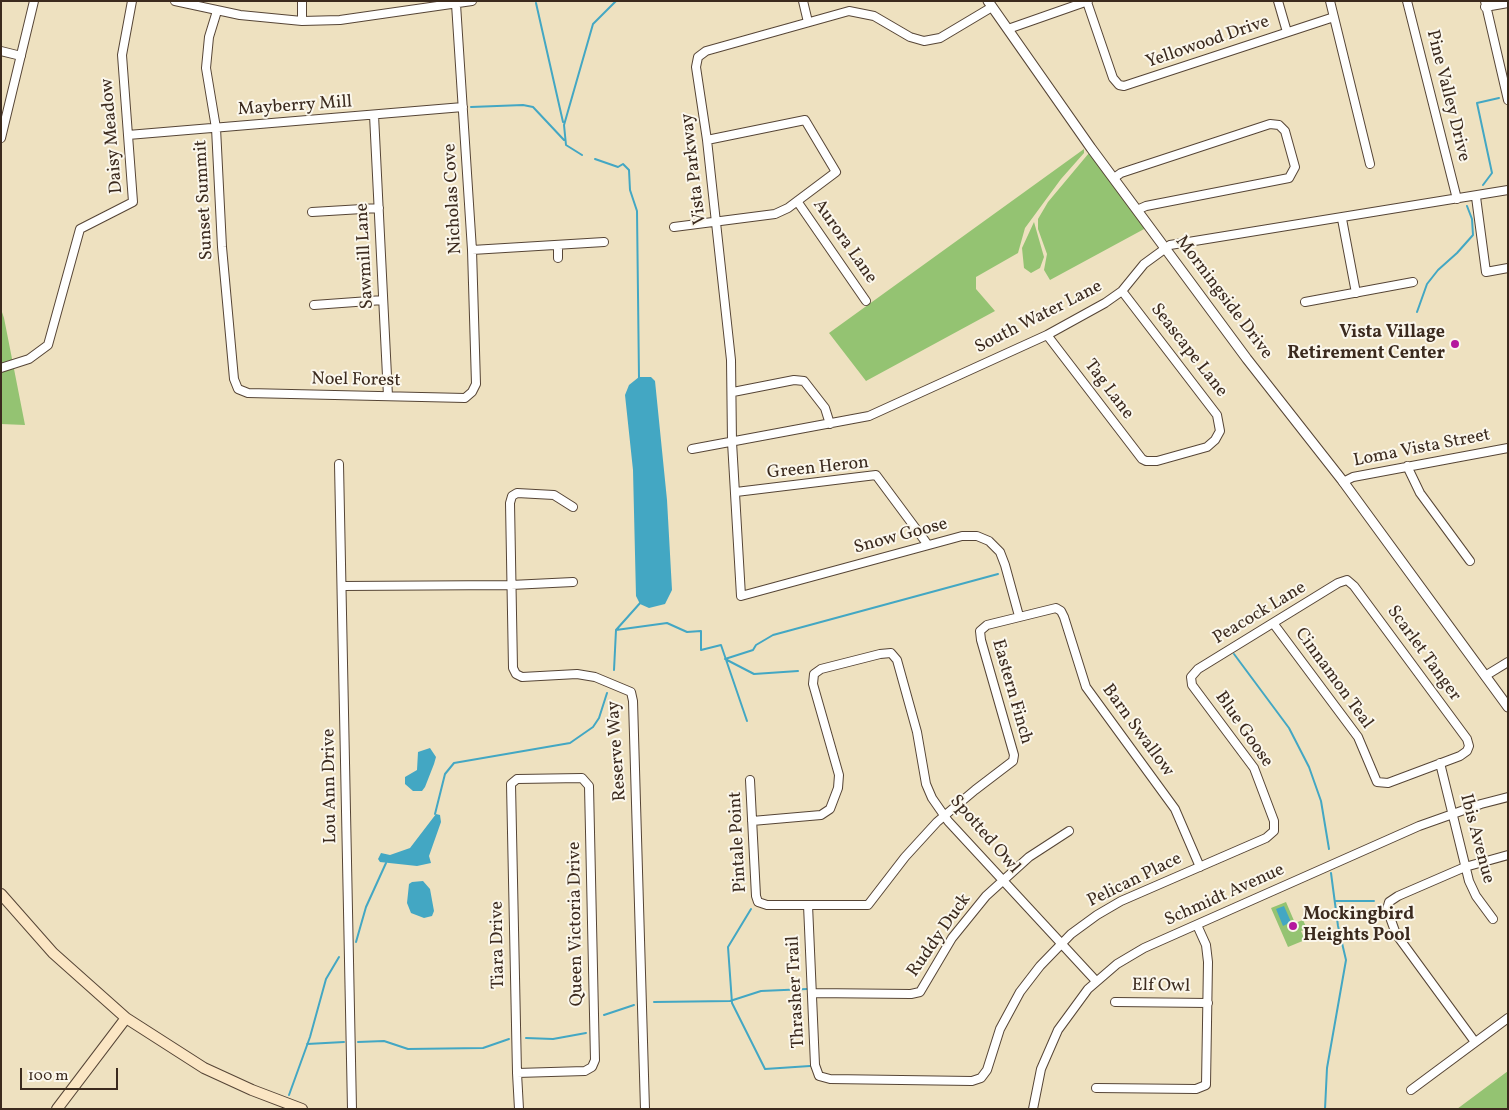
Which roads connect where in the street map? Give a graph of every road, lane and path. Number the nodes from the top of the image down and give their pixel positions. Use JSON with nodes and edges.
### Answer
{"nodes":[{"id":1,"x":34,"y":1,"type":"edge"},
{"id":2,"x":132,"y":1,"type":"edge"},
{"id":3,"x":175,"y":1,"type":"edge"},
{"id":4,"x":302,"y":1,"type":"edge"},
{"id":5,"x":472,"y":1,"type":"edge"},
{"id":6,"x":802,"y":1,"type":"edge"},
{"id":7,"x":1058,"y":1,"type":"edge"},
{"id":8,"x":1087,"y":1,"type":"edge"},
{"id":9,"x":1278,"y":1,"type":"edge"},
{"id":10,"x":1330,"y":1,"type":"edge"},
{"id":11,"x":1408,"y":1,"type":"edge"},
{"id":12,"x":1508,"y":3,"type":"edge"},
{"id":13,"x":456,"y":4,"type":"junction"},
{"id":14,"x":990,"y":4,"type":"edge"},
{"id":15,"x":1485,"y":4,"type":"edge"},
{"id":16,"x":1061,"y":10,"type":"junction"},
{"id":17,"x":217,"y":11,"type":"junction"},
{"id":18,"x":1334,"y":17,"type":"junction"},
{"id":19,"x":302,"y":21,"type":"junction"},
{"id":20,"x":808,"y":22,"type":"junction"},
{"id":21,"x":1008,"y":29,"type":"junction"},
{"id":22,"x":1287,"y":32,"type":"junction"},
{"id":23,"x":1,"y":51,"type":"edge"},
{"id":24,"x":21,"y":56,"type":"junction"},
{"id":25,"x":1508,"y":100,"type":"edge"},
{"id":26,"x":463,"y":107,"type":"junction"},
{"id":27,"x":374,"y":115,"type":"junction"},
{"id":28,"x":216,"y":128,"type":"junction"},
{"id":29,"x":128,"y":135,"type":"junction"},
{"id":30,"x":1,"y":138,"type":"edge"},
{"id":31,"x":707,"y":140,"type":"junction"},
{"id":32,"x":1370,"y":164,"type":"dead end"},
{"id":33,"x":1114,"y":178,"type":"junction"},
{"id":34,"x":1508,"y":190,"type":"edge"},
{"id":35,"x":1476,"y":196,"type":"junction"},
{"id":36,"x":1457,"y":199,"type":"junction"},
{"id":37,"x":797,"y":201,"type":"junction"},
{"id":38,"x":379,"y":208,"type":"junction"},
{"id":39,"x":1137,"y":210,"type":"junction"},
{"id":40,"x":312,"y":212,"type":"dead end"},
{"id":41,"x":1342,"y":219,"type":"junction"},
{"id":42,"x":716,"y":223,"type":"junction"},
{"id":43,"x":674,"y":227,"type":"dead end"},
{"id":44,"x":604,"y":242,"type":"dead end"},
{"id":45,"x":558,"y":245,"type":"junction"},
{"id":46,"x":1165,"y":247,"type":"junction"},
{"id":47,"x":472,"y":250,"type":"junction"},
{"id":48,"x":558,"y":258,"type":"dead end"},
{"id":49,"x":1508,"y":268,"type":"edge"},
{"id":50,"x":1413,"y":282,"type":"dead end"},
{"id":51,"x":1122,"y":291,"type":"junction"},
{"id":52,"x":1356,"y":293,"type":"junction"},
{"id":53,"x":383,"y":300,"type":"junction"},
{"id":54,"x":866,"y":301,"type":"dead end"},
{"id":55,"x":1305,"y":302,"type":"dead end"},
{"id":56,"x":314,"y":305,"type":"dead end"},
{"id":57,"x":1047,"y":335,"type":"junction"},
{"id":58,"x":1,"y":368,"type":"edge"},
{"id":59,"x":238,"y":389,"type":"joint"},
{"id":60,"x":472,"y":392,"type":"joint"},
{"id":61,"x":733,"y":392,"type":"junction"},
{"id":62,"x":388,"y":396,"type":"junction"},
{"id":63,"x":830,"y":424,"type":"junction"},
{"id":64,"x":732,"y":442,"type":"junction"},
{"id":65,"x":1508,"y":448,"type":"edge"},
{"id":66,"x":692,"y":449,"type":"dead end"},
{"id":67,"x":1146,"y":462,"type":"joint"},
{"id":68,"x":339,"y":464,"type":"dead end"},
{"id":69,"x":1407,"y":466,"type":"junction"},
{"id":70,"x":1343,"y":482,"type":"junction"},
{"id":71,"x":736,"y":492,"type":"junction"},
{"id":72,"x":573,"y":506,"type":"dead end"},
{"id":73,"x":928,"y":545,"type":"junction"},
{"id":74,"x":1470,"y":561,"type":"dead end"},
{"id":75,"x":1347,"y":580,"type":"joint"},
{"id":76,"x":573,"y":582,"type":"dead end"},
{"id":77,"x":511,"y":585,"type":"junction"},
{"id":78,"x":342,"y":586,"type":"junction"},
{"id":79,"x":741,"y":596,"type":"joint"},
{"id":80,"x":1019,"y":616,"type":"junction"},
{"id":81,"x":1273,"y":623,"type":"junction"},
{"id":82,"x":1508,"y":662,"type":"edge"},
{"id":83,"x":1485,"y":676,"type":"junction"},
{"id":84,"x":1191,"y":677,"type":"joint"},
{"id":85,"x":1508,"y":706,"type":"edge"},
{"id":86,"x":1440,"y":763,"type":"junction"},
{"id":87,"x":750,"y":780,"type":"dead end"},
{"id":88,"x":513,"y":782,"type":"joint"},
{"id":89,"x":1508,"y":798,"type":"edge"},
{"id":90,"x":1454,"y":813,"type":"junction"},
{"id":91,"x":944,"y":816,"type":"junction"},
{"id":92,"x":752,"y":822,"type":"junction"},
{"id":93,"x":1069,"y":831,"type":"dead end"},
{"id":94,"x":1274,"y":831,"type":"joint"},
{"id":95,"x":1508,"y":855,"type":"edge"},
{"id":96,"x":1200,"y":866,"type":"junction"},
{"id":97,"x":1466,"y":867,"type":"junction"},
{"id":98,"x":1002,"y":880,"type":"junction"},
{"id":99,"x":1,"y":894,"type":"edge"},
{"id":100,"x":808,"y":905,"type":"junction"},
{"id":101,"x":1493,"y":919,"type":"dead end"},
{"id":102,"x":1197,"y":925,"type":"junction"},
{"id":103,"x":1061,"y":944,"type":"junction"},
{"id":104,"x":1096,"y":981,"type":"junction"},
{"id":105,"x":812,"y":993,"type":"junction"},
{"id":106,"x":1115,"y":1002,"type":"dead end"},
{"id":107,"x":1208,"y":1003,"type":"junction"},
{"id":108,"x":126,"y":1018,"type":"junction"},
{"id":109,"x":1508,"y":1018,"type":"edge"},
{"id":110,"x":1476,"y":1042,"type":"junction"},
{"id":111,"x":517,"y":1074,"type":"junction"},
{"id":112,"x":819,"y":1076,"type":"joint"},
{"id":113,"x":1096,"y":1088,"type":"dead end"},
{"id":114,"x":1411,"y":1090,"type":"dead end"},
{"id":115,"x":57,"y":1109,"type":"edge"},
{"id":116,"x":302,"y":1109,"type":"edge"},
{"id":117,"x":352,"y":1109,"type":"edge"},
{"id":118,"x":519,"y":1109,"type":"edge"},
{"id":119,"x":645,"y":1109,"type":"edge"},
{"id":120,"x":1033,"y":1109,"type":"edge"}],
"edges":[{"from":1,"to":24,"type":"street"},
{"from":2,"to":29,"type":"street","name":"Daisy Meadow"},
{"from":3,"to":17,"type":"street"},
{"from":4,"to":19,"type":"street"},
{"from":5,"to":13,"type":"street"},
{"from":6,"to":20,"type":"street"},
{"from":7,"to":16,"type":"street"},
{"from":8,"to":16,"type":"street"},
{"from":8,"to":22,"type":"street","name":"Yellowood Drive"},
{"from":9,"to":22,"type":"street"},
{"from":10,"to":18,"type":"street"},
{"from":11,"to":36,"type":"street","name":"Pine Valley Drive"},
{"from":12,"to":15,"type":"street"},
{"from":13,"to":19,"type":"street"},
{"from":13,"to":26,"type":"street","name":"Nicholas Cove"},
{"from":14,"to":20,"type":"street","name":"Vista Parkway"},
{"from":14,"to":21,"type":"street","name":"Morningside Drive"},
{"from":15,"to":25,"type":"street"},
{"from":16,"to":21,"type":"street"},
{"from":17,"to":19,"type":"street"},
{"from":17,"to":28,"type":"street","name":"Sunset Summit"},
{"from":18,"to":22,"type":"street","name":"Yellowood Drive"},
{"from":18,"to":32,"type":"street"},
{"from":20,"to":31,"type":"street","name":"Vista Parkway"},
{"from":21,"to":33,"type":"street","name":"Morningside Drive"},
{"from":23,"to":24,"type":"street"},
{"from":24,"to":30,"type":"street"},
{"from":26,"to":27,"type":"street","name":"Mayberry Mill"},
{"from":26,"to":47,"type":"street","name":"Nicholas Cove"},
{"from":27,"to":28,"type":"street","name":"Mayberry Mill"},
{"from":27,"to":38,"type":"street","name":"Sawmill Lane"},
{"from":28,"to":29,"type":"street","name":"Mayberry Mill"},
{"from":28,"to":59,"type":"street","name":"Sunset Summit"},
{"from":29,"to":58,"type":"street","name":"Daisy Meadow"},
{"from":31,"to":37,"type":"street"},
{"from":31,"to":42,"type":"street","name":"Vista Parkway"},
{"from":33,"to":39,"type":"street","name":"Morningside Drive"},
{"from":33,"to":39,"type":"street"},
{"from":34,"to":35,"type":"street","name":"South Water Lane"},
{"from":35,"to":36,"type":"street","name":"South Water Lane"},
{"from":35,"to":49,"type":"street"},
{"from":36,"to":41,"type":"street","name":"South Water Lane"},
{"from":37,"to":42,"type":"street"},
{"from":37,"to":54,"type":"street","name":"Aurora Lane"},
{"from":38,"to":40,"type":"street"},
{"from":38,"to":53,"type":"street","name":"Sawmill Lane"},
{"from":39,"to":46,"type":"street","name":"Morningside Drive"},
{"from":41,"to":46,"type":"street","name":"South Water Lane"},
{"from":41,"to":52,"type":"street"},
{"from":42,"to":43,"type":"street"},
{"from":42,"to":61,"type":"street","name":"Vista Parkway"},
{"from":44,"to":45,"type":"street"},
{"from":45,"to":47,"type":"street"},
{"from":45,"to":48,"type":"street"},
{"from":46,"to":51,"type":"street","name":"South Water Lane"},
{"from":46,"to":70,"type":"street","name":"Morningside Drive"},
{"from":47,"to":60,"type":"street","name":"Nicholas Cove"},
{"from":50,"to":52,"type":"street"},
{"from":51,"to":57,"type":"street","name":"South Water Lane"},
{"from":51,"to":67,"type":"street","name":"Seascape Lane"},
{"from":52,"to":55,"type":"street"},
{"from":53,"to":56,"type":"street"},
{"from":53,"to":62,"type":"street","name":"Sawmill Lane"},
{"from":57,"to":63,"type":"street","name":"South Water Lane"},
{"from":57,"to":67,"type":"street","name":"Tag Lane"},
{"from":59,"to":62,"type":"street","name":"Noel Forest"},
{"from":60,"to":62,"type":"street","name":"Noel Forest"},
{"from":61,"to":63,"type":"street"},
{"from":61,"to":64,"type":"street","name":"Vista Parkway"},
{"from":63,"to":64,"type":"street","name":"South Water Lane"},
{"from":64,"to":66,"type":"street","name":"South Water Lane"},
{"from":64,"to":71,"type":"street","name":"Vista Parkway"},
{"from":65,"to":69,"type":"street","name":"Loma Vista Street"},
{"from":68,"to":78,"type":"street","name":"Lou Ann Drive"},
{"from":69,"to":70,"type":"street","name":"Loma Vista Street"},
{"from":69,"to":74,"type":"street"},
{"from":70,"to":83,"type":"street","name":"Morningside Drive"},
{"from":71,"to":73,"type":"street","name":"Green Heron"},
{"from":71,"to":79,"type":"street","name":"Vista Parkway"},
{"from":72,"to":77,"type":"street","name":"Reserve Way"},
{"from":73,"to":79,"type":"street","name":"Snow Goose"},
{"from":73,"to":80,"type":"street","name":"Snow Goose"},
{"from":75,"to":81,"type":"street","name":"Peacock Lane"},
{"from":75,"to":86,"type":"street","name":"Scarlet Tanger"},
{"from":76,"to":77,"type":"street"},
{"from":77,"to":78,"type":"street"},
{"from":77,"to":119,"type":"street","name":"Reserve Way"},
{"from":78,"to":117,"type":"street","name":"Lou Ann Drive"},
{"from":80,"to":91,"type":"street","name":"Eastern Finch"},
{"from":80,"to":96,"type":"street","name":"Barn Swallow"},
{"from":81,"to":84,"type":"street","name":"Peacock Lane"},
{"from":81,"to":86,"type":"street","name":"Cinnamon Teal"},
{"from":82,"to":83,"type":"street"},
{"from":83,"to":85,"type":"street","name":"Morningside Drive"},
{"from":84,"to":94,"type":"street","name":"Blue Goose"},
{"from":86,"to":90,"type":"street","name":"Ibis Avenue"},
{"from":87,"to":92,"type":"street","name":"Pintale Point"},
{"from":88,"to":111,"type":"street","name":"Tiara Drive"},
{"from":88,"to":111,"type":"street","name":"Queen Victoria Drive"},
{"from":89,"to":90,"type":"street","name":"Schmidt Avenue"},
{"from":90,"to":97,"type":"street","name":"Ibis Avenue"},
{"from":90,"to":102,"type":"street","name":"Schmidt Avenue"},
{"from":91,"to":92,"type":"street","name":"Spotted Owl"},
{"from":91,"to":98,"type":"street","name":"Spotted Owl"},
{"from":91,"to":100,"type":"street"},
{"from":92,"to":100,"type":"street","name":"Pintale Point"},
{"from":93,"to":98,"type":"street","name":"Ruddy Duck"},
{"from":94,"to":96,"type":"street","name":"Pelican Place"},
{"from":95,"to":97,"type":"street"},
{"from":96,"to":103,"type":"street","name":"Pelican Place"},
{"from":97,"to":101,"type":"street","name":"Ibis Avenue"},
{"from":97,"to":110,"type":"street"},
{"from":98,"to":103,"type":"street","name":"Spotted Owl"},
{"from":98,"to":105,"type":"street","name":"Ruddy Duck"},
{"from":99,"to":108,"type":"main road"},
{"from":100,"to":105,"type":"street","name":"Thrasher Trail"},
{"from":102,"to":104,"type":"street","name":"Schmidt Avenue"},
{"from":102,"to":107,"type":"street"},
{"from":103,"to":104,"type":"street","name":"Spotted Owl"},
{"from":103,"to":112,"type":"street","name":"Pelican Place"},
{"from":104,"to":120,"type":"street","name":"Schmidt Avenue"},
{"from":105,"to":112,"type":"street","name":"Thrasher Trail"},
{"from":106,"to":107,"type":"street","name":"Elf Owl"},
{"from":107,"to":113,"type":"street"},
{"from":108,"to":115,"type":"main road"},
{"from":108,"to":116,"type":"main road"},
{"from":109,"to":110,"type":"street"},
{"from":110,"to":114,"type":"street"},
{"from":111,"to":118,"type":"street","name":"Tiara Drive"}]}
